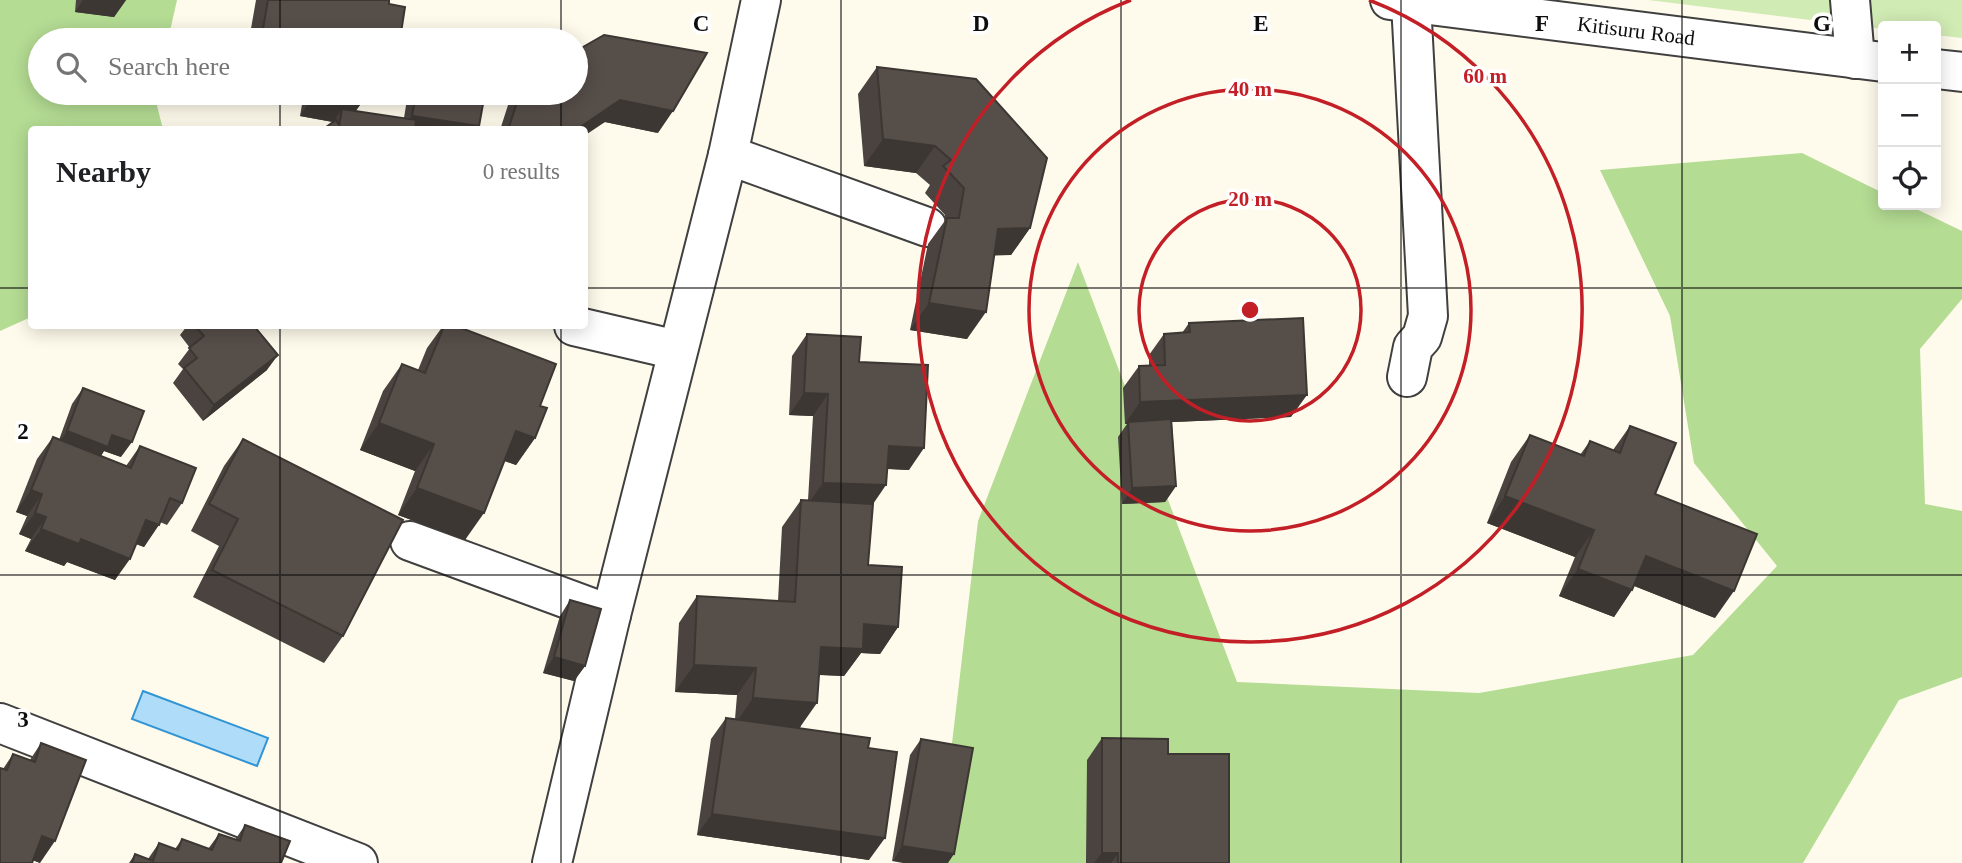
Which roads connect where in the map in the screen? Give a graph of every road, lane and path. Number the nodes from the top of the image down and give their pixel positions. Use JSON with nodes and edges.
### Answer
{"nodes":[{"id":1,"x":761,"y":0,"type":"edge"},
{"id":2,"x":1850,"y":0,"type":"edge"},
{"id":3,"x":1400,"y":1,"type":"edge"},
{"id":4,"x":1869,"y":61,"type":"edge"},
{"id":5,"x":1941,"y":70,"type":"edge"},
{"id":6,"x":1962,"y":72,"type":"edge"},
{"id":7,"x":728,"y":155,"type":"junction"},
{"id":8,"x":928,"y":227,"type":"dead end"},
{"id":9,"x":587,"y":329,"type":"edge"},
{"id":10,"x":677,"y":350,"type":"junction"},
{"id":11,"x":1407,"y":377,"type":"dead end"},
{"id":12,"x":410,"y":541,"type":"dead end"},
{"id":13,"x":611,"y":614,"type":"junction"},
{"id":14,"x":0,"y":723,"type":"edge"},
{"id":15,"x":358,"y":863,"type":"edge"},
{"id":16,"x":552,"y":863,"type":"edge"}],
"edges":[{"from":1,"to":7,"type":"street"},
{"from":2,"to":4,"type":"street"},
{"from":3,"to":4,"type":"street","name":"Kitisuru Road"},
{"from":3,"to":11,"type":"street"},
{"from":5,"to":6,"type":"street"},
{"from":7,"to":8,"type":"street"},
{"from":7,"to":10,"type":"street"},
{"from":9,"to":10,"type":"street"},
{"from":10,"to":13,"type":"street"},
{"from":12,"to":13,"type":"street"},
{"from":13,"to":16,"type":"street"},
{"from":14,"to":15,"type":"street"}]}
